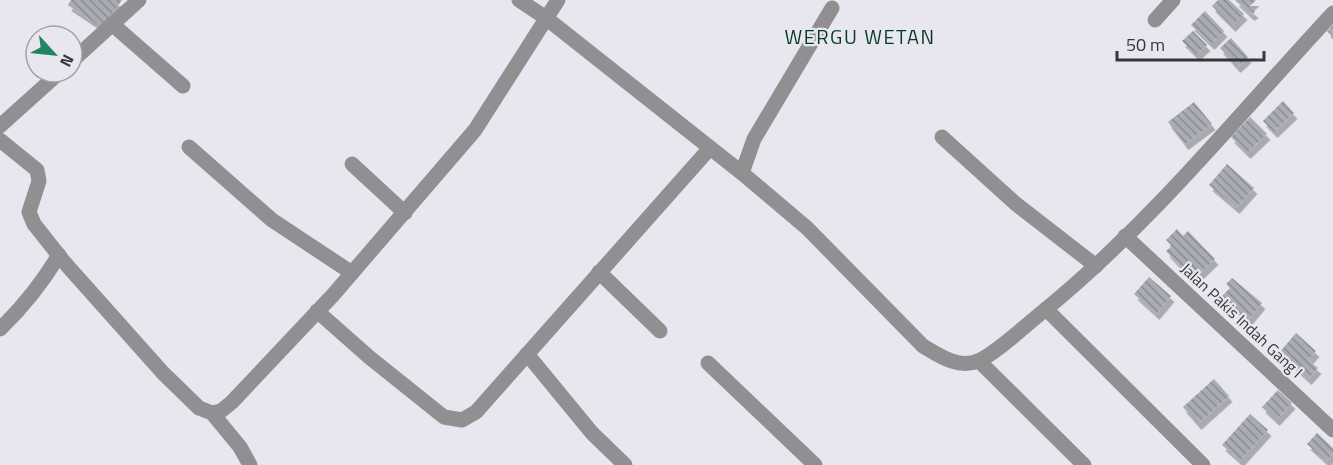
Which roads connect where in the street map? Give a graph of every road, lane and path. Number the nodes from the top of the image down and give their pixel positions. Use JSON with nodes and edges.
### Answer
{"nodes":[{"id":1,"x":139,"y":0,"type":"edge"},
{"id":2,"x":519,"y":0,"type":"edge"},
{"id":3,"x":558,"y":0,"type":"edge"},
{"id":4,"x":1173,"y":0,"type":"edge"},
{"id":5,"x":832,"y":8,"type":"dead end"},
{"id":6,"x":1333,"y":13,"type":"edge"},
{"id":7,"x":546,"y":18,"type":"junction"},
{"id":8,"x":1155,"y":20,"type":"dead end"},
{"id":9,"x":112,"y":24,"type":"junction"},
{"id":10,"x":84,"y":50,"type":"edge"},
{"id":11,"x":47,"y":84,"type":"edge"},
{"id":12,"x":183,"y":86,"type":"dead end"},
{"id":13,"x":0,"y":126,"type":"edge"},
{"id":14,"x":942,"y":137,"type":"dead end"},
{"id":15,"x":0,"y":140,"type":"edge"},
{"id":16,"x":189,"y":147,"type":"dead end"},
{"id":17,"x":710,"y":148,"type":"junction"},
{"id":18,"x":352,"y":164,"type":"dead end"},
{"id":19,"x":742,"y":173,"type":"junction"},
{"id":20,"x":405,"y":213,"type":"junction"},
{"id":21,"x":1125,"y":236,"type":"junction"},
{"id":22,"x":59,"y":255,"type":"junction"},
{"id":23,"x":1096,"y":266,"type":"junction"},
{"id":24,"x":599,"y":272,"type":"junction"},
{"id":25,"x":352,"y":273,"type":"junction"},
{"id":26,"x":1046,"y":309,"type":"junction"},
{"id":27,"x":317,"y":311,"type":"junction"},
{"id":28,"x":0,"y":328,"type":"edge"},
{"id":29,"x":660,"y":332,"type":"dead end"},
{"id":30,"x":527,"y":354,"type":"junction"},
{"id":31,"x":979,"y":361,"type":"junction"},
{"id":32,"x":708,"y":363,"type":"dead end"},
{"id":33,"x":212,"y":414,"type":"junction"},
{"id":34,"x":1333,"y":430,"type":"edge"},
{"id":35,"x":250,"y":465,"type":"edge"},
{"id":36,"x":625,"y":465,"type":"edge"},
{"id":37,"x":815,"y":465,"type":"edge"},
{"id":38,"x":1084,"y":465,"type":"edge"},
{"id":39,"x":1203,"y":465,"type":"edge"}],
"edges":[{"from":1,"to":9,"type":"street"},
{"from":2,"to":7,"type":"street"},
{"from":3,"to":7,"type":"street"},
{"from":4,"to":8,"type":"street"},
{"from":5,"to":19,"type":"street"},
{"from":6,"to":21,"type":"street"},
{"from":7,"to":17,"type":"street"},
{"from":7,"to":20,"type":"street"},
{"from":9,"to":10,"type":"street"},
{"from":9,"to":12,"type":"street"},
{"from":11,"to":13,"type":"street"},
{"from":14,"to":23,"type":"street"},
{"from":15,"to":22,"type":"street"},
{"from":16,"to":25,"type":"street"},
{"from":17,"to":19,"type":"street"},
{"from":17,"to":24,"type":"street"},
{"from":18,"to":20,"type":"street"},
{"from":19,"to":31,"type":"street"},
{"from":20,"to":25,"type":"street"},
{"from":21,"to":23,"type":"street"},
{"from":21,"to":34,"type":"street","name":"Jalan Pakis Indah Gang I"},
{"from":22,"to":28,"type":"street"},
{"from":22,"to":33,"type":"street"},
{"from":23,"to":26,"type":"street"},
{"from":24,"to":29,"type":"street"},
{"from":24,"to":30,"type":"street"},
{"from":25,"to":27,"type":"street"},
{"from":26,"to":31,"type":"street"},
{"from":26,"to":39,"type":"street"},
{"from":27,"to":30,"type":"street"},
{"from":27,"to":33,"type":"street"},
{"from":30,"to":36,"type":"street"},
{"from":31,"to":38,"type":"street"},
{"from":32,"to":37,"type":"street"},
{"from":33,"to":35,"type":"street"}]}
